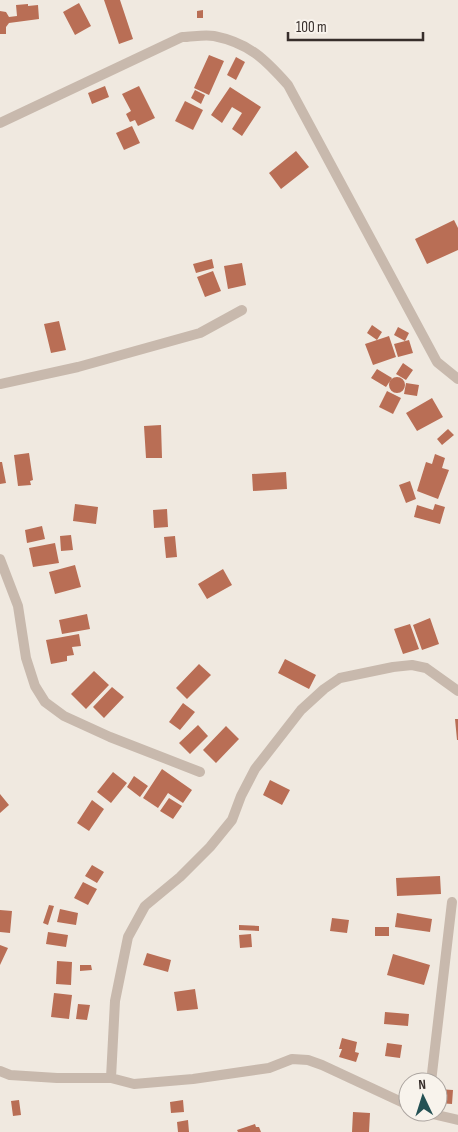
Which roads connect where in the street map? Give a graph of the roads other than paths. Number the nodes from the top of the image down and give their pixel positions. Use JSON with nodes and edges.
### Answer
{"nodes":[{"id":1,"x":0,"y":123,"type":"edge"},
{"id":2,"x":242,"y":310,"type":"dead end"},
{"id":3,"x":458,"y":379,"type":"edge"},
{"id":4,"x":0,"y":384,"type":"edge"},
{"id":5,"x":0,"y":559,"type":"edge"},
{"id":6,"x":458,"y":691,"type":"edge"},
{"id":7,"x":200,"y":772,"type":"dead end"},
{"id":8,"x":452,"y":902,"type":"dead end"},
{"id":9,"x":0,"y":1072,"type":"edge"},
{"id":10,"x":432,"y":1072,"type":"edge"},
{"id":11,"x":111,"y":1078,"type":"junction"},
{"id":12,"x":398,"y":1100,"type":"edge"}],
"edges":[{"from":1,"to":3,"type":"street"},
{"from":2,"to":4,"type":"street"},
{"from":5,"to":7,"type":"street"},
{"from":6,"to":11,"type":"street"},
{"from":8,"to":10,"type":"street"},
{"from":9,"to":11,"type":"street"},
{"from":11,"to":12,"type":"street"}]}
